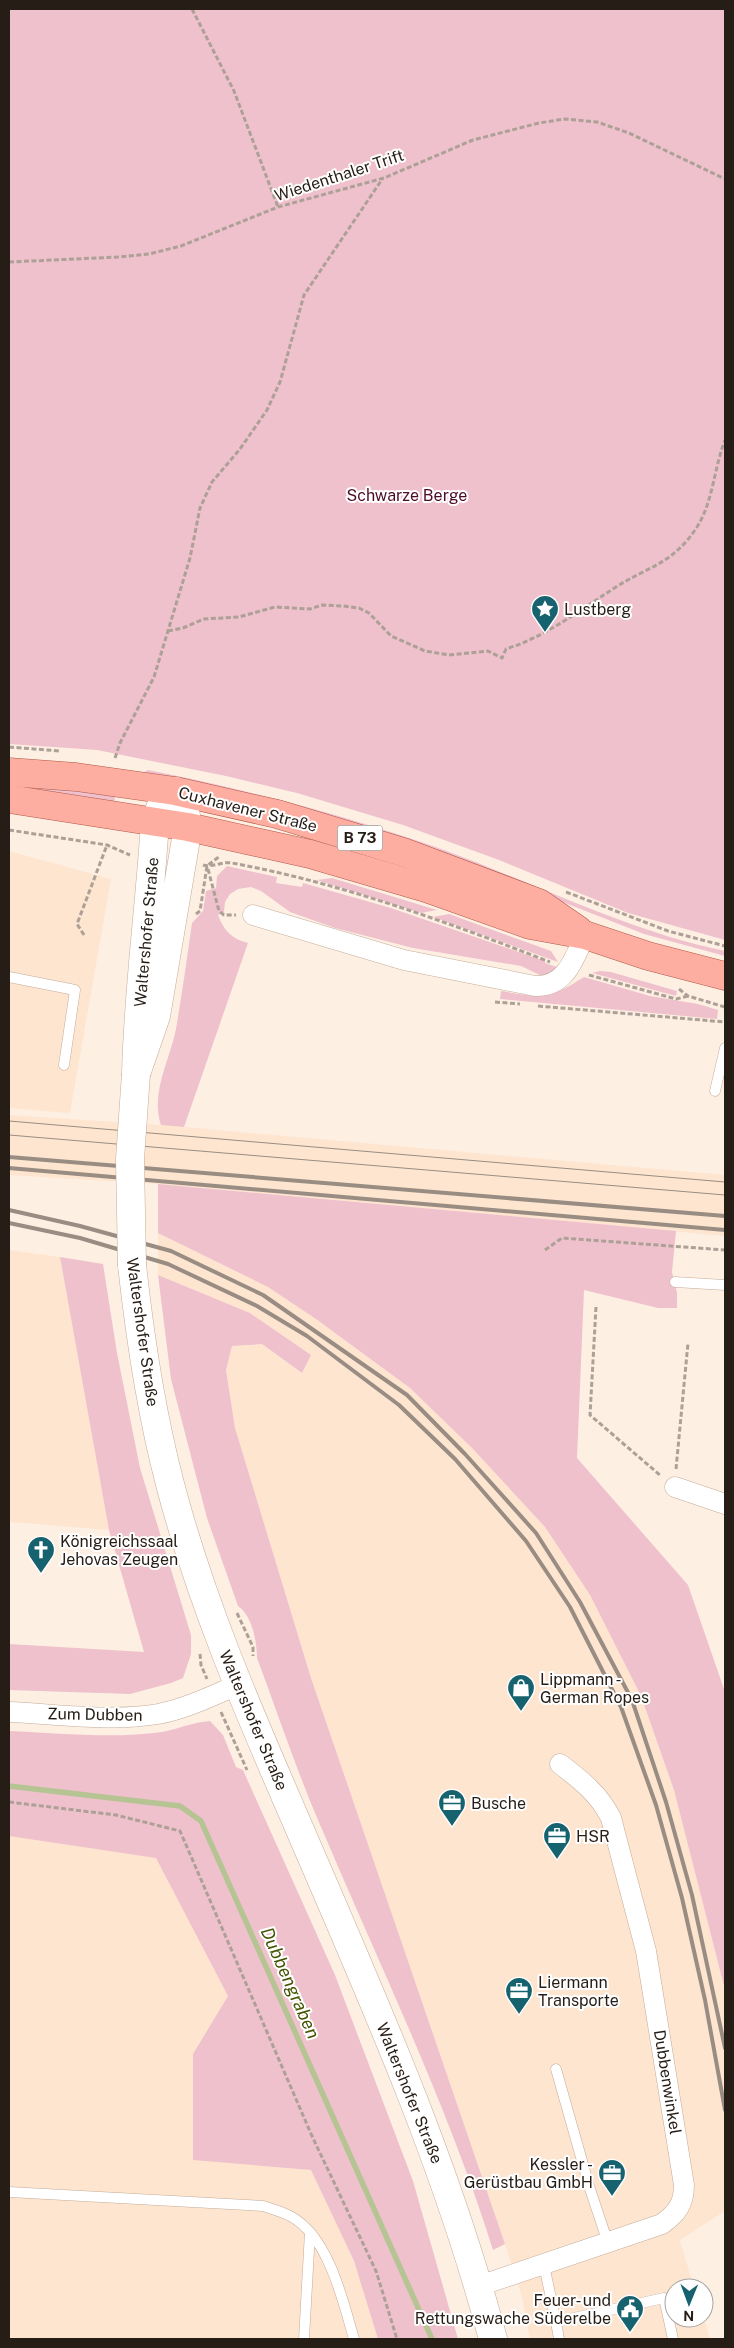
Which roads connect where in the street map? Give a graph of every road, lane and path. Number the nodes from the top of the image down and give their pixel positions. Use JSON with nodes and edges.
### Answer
{"nodes":[{"id":1,"x":192,"y":9,"type":"edge"},
{"id":2,"x":384,"y":178,"type":"junction"},
{"id":3,"x":725,"y":179,"type":"edge"},
{"id":4,"x":278,"y":207,"type":"junction"},
{"id":5,"x":9,"y":262,"type":"edge"},
{"id":6,"x":725,"y":440,"type":"edge"},
{"id":7,"x":168,"y":631,"type":"junction"},
{"id":8,"x":114,"y":758,"type":"dead end"},
{"id":9,"x":9,"y":772,"type":"edge"},
{"id":10,"x":175,"y":791,"type":"junction"},
{"id":11,"x":9,"y":799,"type":"edge"},
{"id":12,"x":155,"y":821,"type":"junction"},
{"id":13,"x":188,"y":827,"type":"junction"},
{"id":14,"x":9,"y":830,"type":"edge"},
{"id":15,"x":107,"y":845,"type":"junction"},
{"id":16,"x":130,"y":855,"type":"dead end"},
{"id":17,"x":253,"y":915,"type":"joint"},
{"id":18,"x":84,"y":935,"type":"dead end"},
{"id":19,"x":585,"y":935,"type":"junction"},
{"id":20,"x":558,"y":965,"type":"dead end"},
{"id":21,"x":589,"y":975,"type":"dead end"},
{"id":22,"x":725,"y":976,"type":"edge"},
{"id":23,"x":9,"y":977,"type":"edge"},
{"id":24,"x":495,"y":1002,"type":"dead end"},
{"id":25,"x":522,"y":1004,"type":"dead end"},
{"id":26,"x":531,"y":1005,"type":"dead end"},
{"id":27,"x":725,"y":1007,"type":"edge"},
{"id":28,"x":725,"y":1022,"type":"edge"},
{"id":29,"x":725,"y":1048,"type":"edge"},
{"id":30,"x":64,"y":1065,"type":"dead end"},
{"id":31,"x":136,"y":1074,"type":"junction"},
{"id":32,"x":715,"y":1090,"type":"dead end"},
{"id":33,"x":545,"y":1250,"type":"dead end"},
{"id":34,"x":725,"y":1250,"type":"edge"},
{"id":35,"x":675,"y":1282,"type":"dead end"},
{"id":36,"x":725,"y":1285,"type":"edge"},
{"id":37,"x":596,"y":1307,"type":"dead end"},
{"id":38,"x":688,"y":1343,"type":"dead end"},
{"id":39,"x":675,"y":1487,"type":"junction"},
{"id":40,"x":725,"y":1504,"type":"edge"},
{"id":41,"x":233,"y":1605,"type":"dead end"},
{"id":42,"x":244,"y":1627,"type":"dead end"},
{"id":43,"x":237,"y":1685,"type":"junction"},
{"id":44,"x":9,"y":1712,"type":"edge"},
{"id":45,"x":560,"y":1764,"type":"dead end"},
{"id":46,"x":9,"y":1802,"type":"edge"},
{"id":47,"x":556,"y":2069,"type":"dead end"},
{"id":48,"x":9,"y":2192,"type":"edge"},
{"id":49,"x":310,"y":2232,"type":"junction"},
{"id":50,"x":608,"y":2243,"type":"junction"},
{"id":51,"x":544,"y":2265,"type":"junction"},
{"id":52,"x":479,"y":2286,"type":"junction"},
{"id":53,"x":556,"y":2322,"type":"junction"},
{"id":54,"x":304,"y":2339,"type":"edge"},
{"id":55,"x":354,"y":2339,"type":"edge"},
{"id":56,"x":397,"y":2339,"type":"edge"},
{"id":57,"x":493,"y":2339,"type":"edge"},
{"id":58,"x":559,"y":2339,"type":"edge"},
{"id":59,"x":673,"y":2339,"type":"edge"}],
"edges":[{"from":1,"to":4,"type":"path"},
{"from":2,"to":3,"type":"path","name":"Wiedenthaler Trift"},
{"from":2,"to":4,"type":"path","name":"Wiedenthaler Trift"},
{"from":2,"to":7,"type":"path"},
{"from":4,"to":5,"type":"path","name":"Wiedenthaler Trift"},
{"from":6,"to":7,"type":"path"},
{"from":7,"to":8,"type":"path"},
{"from":9,"to":10,"type":"main road","name":"Cuxhavener Straße","number":"B 73"},
{"from":10,"to":12,"type":"main road"},
{"from":10,"to":13,"type":"main road"},
{"from":10,"to":19,"type":"main road","name":"Cuxhavener Straße","number":"B 73"},
{"from":11,"to":12,"type":"main road","name":"Cuxhavener Straße","number":"B 73"},
{"from":12,"to":13,"type":"main road","name":"Cuxhavener Straße","number":"B 73"},
{"from":12,"to":31,"type":"main road","name":"Waltershofer Straße"},
{"from":13,"to":19,"type":"main road","name":"Cuxhavener Straße","number":"B 73"},
{"from":13,"to":31,"type":"main road","name":"Waltershofer Straße"},
{"from":14,"to":15,"type":"path"},
{"from":15,"to":16,"type":"path"},
{"from":15,"to":18,"type":"path"},
{"from":17,"to":19,"type":"street"},
{"from":17,"to":20,"type":"path"},
{"from":19,"to":22,"type":"main road","name":"Cuxhavener Straße","number":"B 73"},
{"from":21,"to":27,"type":"path"},
{"from":23,"to":30,"type":"lane"},
{"from":24,"to":25,"type":"path"},
{"from":26,"to":28,"type":"path"},
{"from":29,"to":32,"type":"lane"},
{"from":31,"to":43,"type":"main road","name":"Waltershofer Straße","bridge":true},
{"from":33,"to":34,"type":"path"},
{"from":35,"to":36,"type":"lane"},
{"from":37,"to":39,"type":"path"},
{"from":38,"to":39,"type":"path"},
{"from":39,"to":40,"type":"street"},
{"from":41,"to":42,"type":"path"},
{"from":43,"to":44,"type":"street","name":"Zum Dubben"},
{"from":43,"to":52,"type":"main road","name":"Waltershofer Straße"},
{"from":45,"to":50,"type":"street","name":"Dubbenwinkel"},
{"from":46,"to":56,"type":"path"},
{"from":47,"to":50,"type":"lane"},
{"from":48,"to":49,"type":"lane"},
{"from":49,"to":54,"type":"lane"},
{"from":49,"to":55,"type":"lane"},
{"from":50,"to":51,"type":"street","name":"Dubbenwinkel"},
{"from":51,"to":52,"type":"street","name":"Dubbenwinkel"},
{"from":51,"to":53,"type":"lane"},
{"from":52,"to":57,"type":"main road","name":"Waltershofer Straße"},
{"from":53,"to":58,"type":"lane"},
{"from":53,"to":59,"type":"lane"}]}
